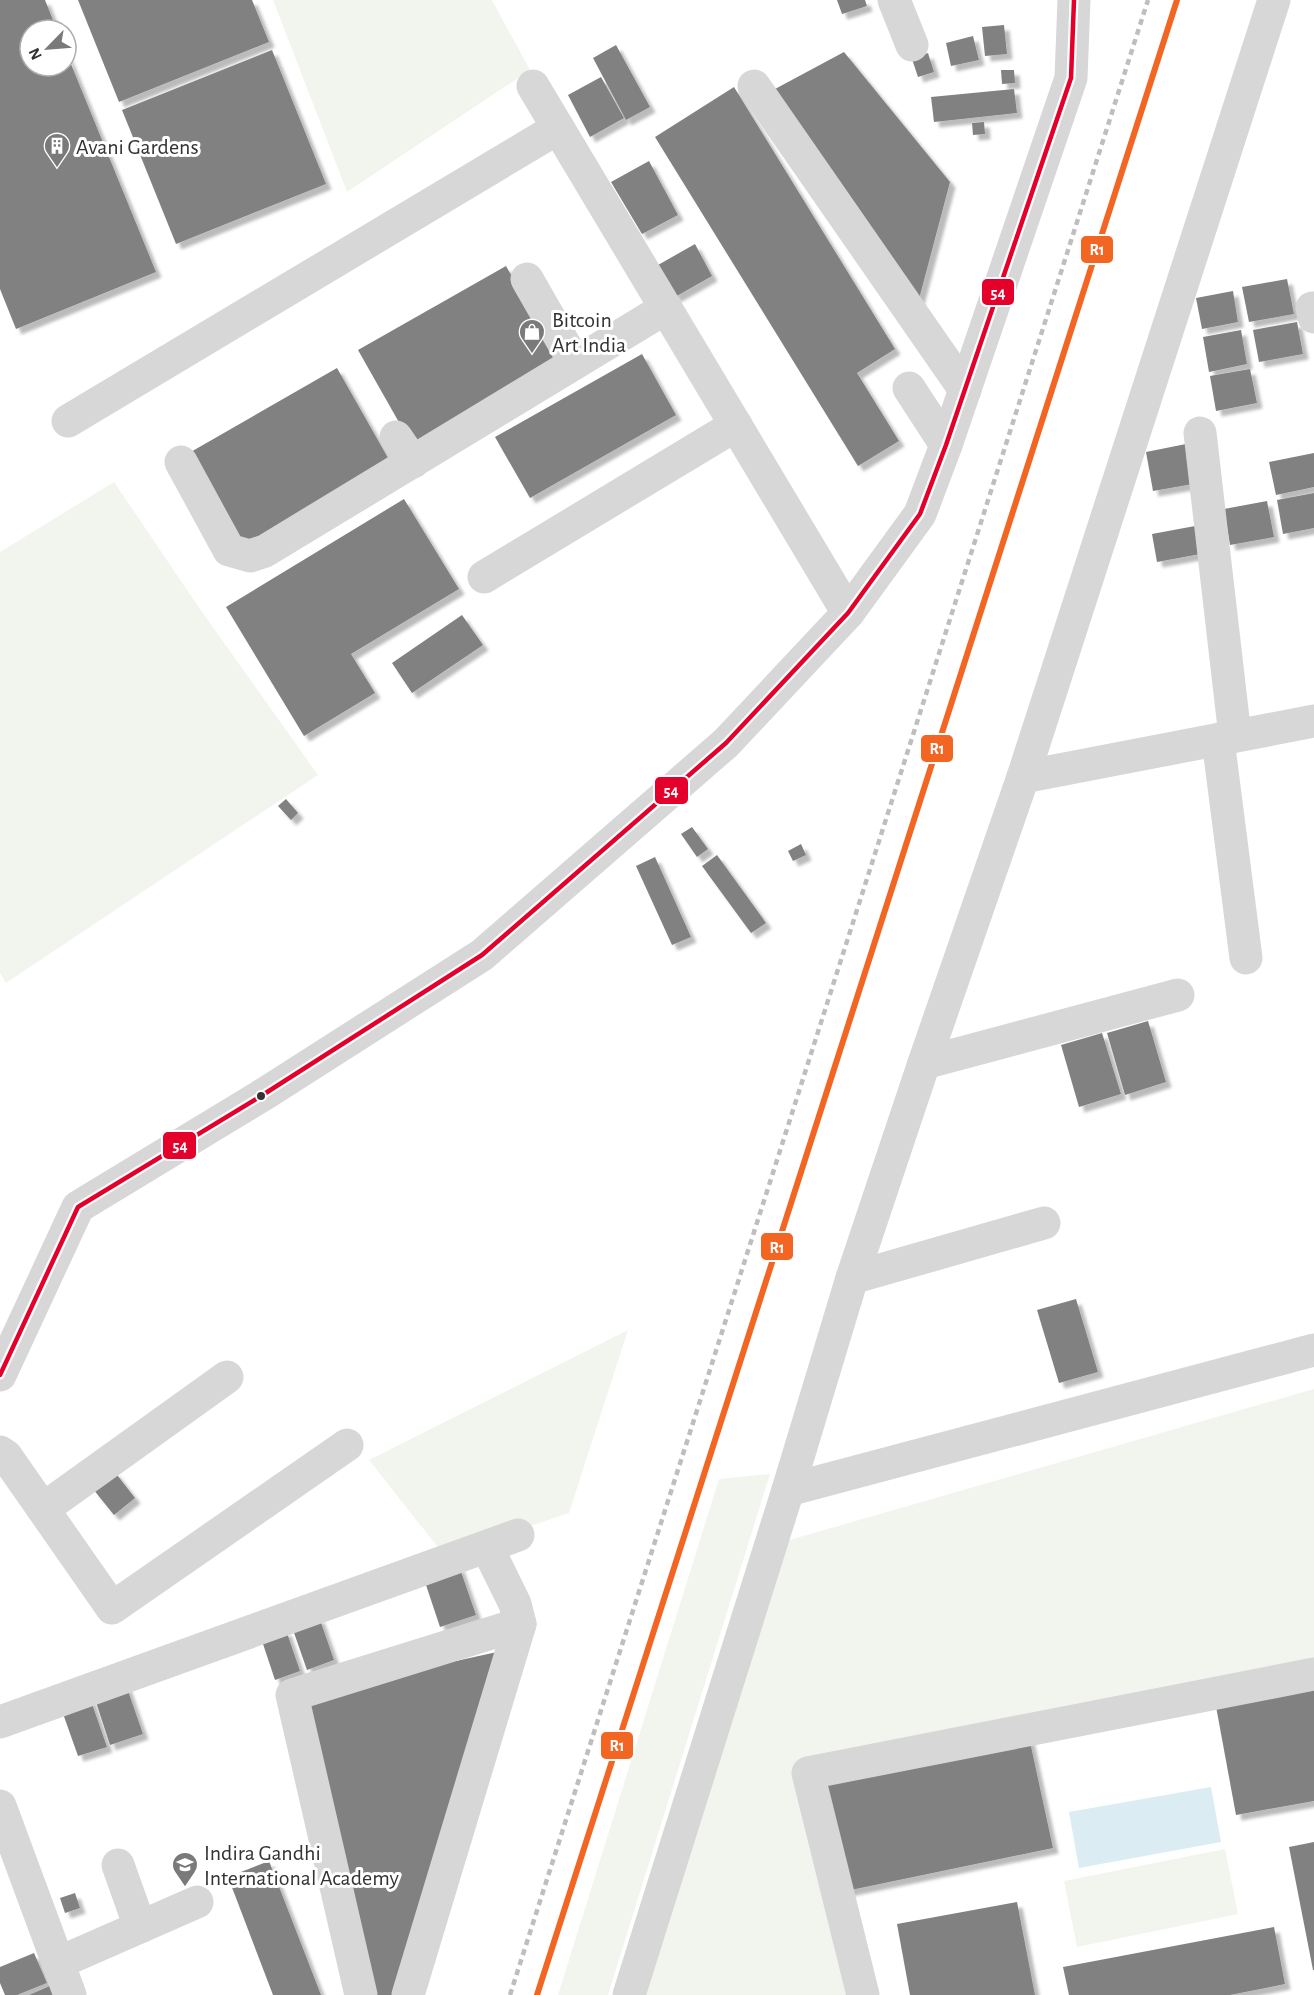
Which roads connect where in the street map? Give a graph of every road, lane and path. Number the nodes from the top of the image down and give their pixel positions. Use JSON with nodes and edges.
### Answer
{"nodes":[{"id":1,"x":894,"y":0,"type":"edge"},
{"id":2,"x":1074,"y":0,"type":"edge"},
{"id":3,"x":1274,"y":0,"type":"edge"},
{"id":4,"x":912,"y":45,"type":"dead end"},
{"id":5,"x":533,"y":86,"type":"dead end"},
{"id":6,"x":754,"y":86,"type":"dead end"},
{"id":7,"x":558,"y":128,"type":"junction"},
{"id":8,"x":527,"y":279,"type":"dead end"},
{"id":9,"x":666,"y":308,"type":"junction"},
{"id":10,"x":575,"y":363,"type":"junction"},
{"id":11,"x":909,"y":388,"type":"dead end"},
{"id":12,"x":965,"y":390,"type":"junction"},
{"id":13,"x":68,"y":421,"type":"dead end"},
{"id":14,"x":736,"y":425,"type":"junction"},
{"id":15,"x":1200,"y":433,"type":"dead end"},
{"id":16,"x":946,"y":445,"type":"junction"},
{"id":17,"x":181,"y":462,"type":"dead end"},
{"id":18,"x":484,"y":577,"type":"dead end"},
{"id":19,"x":848,"y":613,"type":"junction"},
{"id":20,"x":1314,"y":721,"type":"edge"},
{"id":21,"x":1226,"y":738,"type":"junction"},
{"id":22,"x":1023,"y":777,"type":"junction"},
{"id":23,"x":1246,"y":958,"type":"dead end"},
{"id":24,"x":1178,"y":995,"type":"dead end"},
{"id":25,"x":924,"y":1063,"type":"junction"},
{"id":26,"x":1044,"y":1223,"type":"dead end"},
{"id":27,"x":852,"y":1278,"type":"junction"},
{"id":28,"x":1314,"y":1350,"type":"edge"},
{"id":29,"x":0,"y":1375,"type":"edge"},
{"id":30,"x":227,"y":1377,"type":"dead end"},
{"id":31,"x":347,"y":1445,"type":"dead end"},
{"id":32,"x":0,"y":1452,"type":"edge"},
{"id":33,"x":788,"y":1490,"type":"junction"},
{"id":34,"x":43,"y":1509,"type":"junction"},
{"id":35,"x":518,"y":1535,"type":"dead end"},
{"id":36,"x":487,"y":1546,"type":"junction"},
{"id":37,"x":520,"y":1624,"type":"junction"},
{"id":38,"x":1314,"y":1674,"type":"edge"},
{"id":39,"x":0,"y":1722,"type":"edge"},
{"id":40,"x":3,"y":1824,"type":"edge"},
{"id":41,"x":118,"y":1865,"type":"dead end"},
{"id":42,"x":197,"y":1902,"type":"dead end"},
{"id":43,"x":140,"y":1927,"type":"junction"},
{"id":44,"x":58,"y":1963,"type":"junction"},
{"id":45,"x":70,"y":1995,"type":"edge"},
{"id":46,"x":361,"y":1995,"type":"edge"},
{"id":47,"x":408,"y":1995,"type":"edge"},
{"id":48,"x":628,"y":1995,"type":"edge"},
{"id":49,"x":863,"y":1995,"type":"edge"}],
"edges":[{"from":1,"to":4,"type":"street"},
{"from":2,"to":12,"type":"street"},
{"from":3,"to":22,"type":"street"},
{"from":5,"to":7,"type":"street"},
{"from":6,"to":12,"type":"street"},
{"from":7,"to":9,"type":"street"},
{"from":7,"to":13,"type":"street"},
{"from":8,"to":10,"type":"street"},
{"from":9,"to":10,"type":"street"},
{"from":9,"to":14,"type":"street"},
{"from":10,"to":17,"type":"street"},
{"from":11,"to":16,"type":"street"},
{"from":12,"to":16,"type":"street"},
{"from":14,"to":18,"type":"street"},
{"from":14,"to":19,"type":"street"},
{"from":15,"to":21,"type":"street"},
{"from":16,"to":19,"type":"street"},
{"from":19,"to":29,"type":"street"},
{"from":20,"to":21,"type":"street"},
{"from":21,"to":22,"type":"street"},
{"from":21,"to":23,"type":"street"},
{"from":22,"to":25,"type":"street"},
{"from":24,"to":25,"type":"street"},
{"from":25,"to":27,"type":"street"},
{"from":26,"to":27,"type":"street"},
{"from":27,"to":33,"type":"street"},
{"from":28,"to":33,"type":"street"},
{"from":30,"to":34,"type":"street"},
{"from":31,"to":34,"type":"street"},
{"from":32,"to":34,"type":"street"},
{"from":33,"to":48,"type":"street"},
{"from":35,"to":36,"type":"street"},
{"from":36,"to":37,"type":"street"},
{"from":36,"to":39,"type":"street"},
{"from":37,"to":46,"type":"street"},
{"from":37,"to":47,"type":"street"},
{"from":38,"to":49,"type":"street"},
{"from":40,"to":44,"type":"street"},
{"from":41,"to":43,"type":"street"},
{"from":42,"to":43,"type":"street"},
{"from":43,"to":44,"type":"street"},
{"from":44,"to":45,"type":"street"}]}
